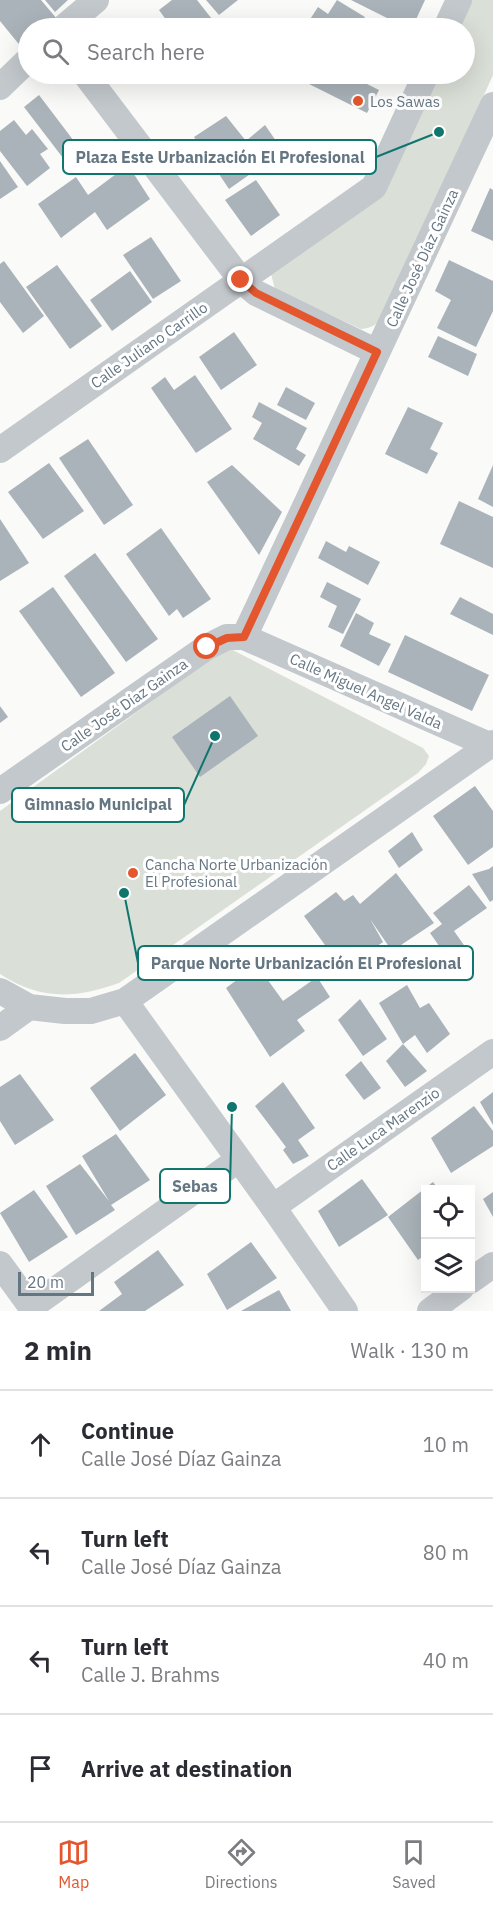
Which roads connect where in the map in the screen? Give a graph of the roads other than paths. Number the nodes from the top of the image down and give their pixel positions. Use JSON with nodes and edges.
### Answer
{"nodes":[{"id":1,"x":96,"y":0,"type":"edge"},
{"id":2,"x":459,"y":0,"type":"edge"},
{"id":3,"x":75,"y":18,"type":"edge"},
{"id":4,"x":451,"y":18,"type":"edge"},
{"id":5,"x":18,"y":70,"type":"edge"},
{"id":6,"x":93,"y":84,"type":"edge"},
{"id":7,"x":421,"y":84,"type":"edge"},
{"id":8,"x":0,"y":87,"type":"edge"},
{"id":9,"x":493,"y":105,"type":"edge"},
{"id":10,"x":484,"y":148,"type":"edge"},
{"id":11,"x":241,"y":280,"type":"junction"},
{"id":12,"x":377,"y":352,"type":"junction"},
{"id":13,"x":0,"y":450,"type":"edge"},
{"id":14,"x":244,"y":637,"type":"junction"},
{"id":15,"x":492,"y":742,"type":"edge"},
{"id":16,"x":0,"y":791,"type":"edge"},
{"id":17,"x":0,"y":992,"type":"edge"},
{"id":18,"x":125,"y":1001,"type":"junction"},
{"id":19,"x":29,"y":1007,"type":"junction"},
{"id":20,"x":0,"y":1028,"type":"edge"},
{"id":21,"x":493,"y":1052,"type":"edge"},
{"id":22,"x":238,"y":1160,"type":"junction"},
{"id":23,"x":273,"y":1207,"type":"junction"},
{"id":24,"x":0,"y":1264,"type":"edge"},
{"id":25,"x":493,"y":1265,"type":"edge"},
{"id":26,"x":475,"y":1278,"type":"edge"},
{"id":27,"x":454,"y":1293,"type":"edge"},
{"id":28,"x":33,"y":1309,"type":"edge"},
{"id":29,"x":345,"y":1311,"type":"edge"},
{"id":30,"x":430,"y":1311,"type":"edge"}],
"edges":[{"from":1,"to":3,"type":"street"},
{"from":2,"to":4,"type":"street"},
{"from":5,"to":8,"type":"street"},
{"from":6,"to":11,"type":"street"},
{"from":7,"to":11,"type":"street","name":"Calle Juliano Carrillo"},
{"from":9,"to":10,"type":"street","name":"Calle José Díaz Gainza"},
{"from":10,"to":12,"type":"street","name":"Calle José Díaz Gainza"},
{"from":11,"to":12,"type":"street"},
{"from":11,"to":13,"type":"street","name":"Calle Juliano Carrillo"},
{"from":12,"to":14,"type":"street","name":"Calle José Díaz Gainza"},
{"from":14,"to":15,"type":"street","name":"Calle Miguel Angel Valda"},
{"from":14,"to":16,"type":"street","name":"Calle José Díaz Gainza"},
{"from":15,"to":18,"type":"street"},
{"from":17,"to":19,"type":"street"},
{"from":18,"to":19,"type":"street"},
{"from":18,"to":22,"type":"street"},
{"from":19,"to":20,"type":"street"},
{"from":21,"to":23,"type":"street","name":"Calle Luca Marenzio"},
{"from":22,"to":23,"type":"street"},
{"from":22,"to":28,"type":"street"},
{"from":23,"to":29,"type":"street"},
{"from":24,"to":28,"type":"street"},
{"from":25,"to":26,"type":"street"},
{"from":27,"to":30,"type":"street"}]}
